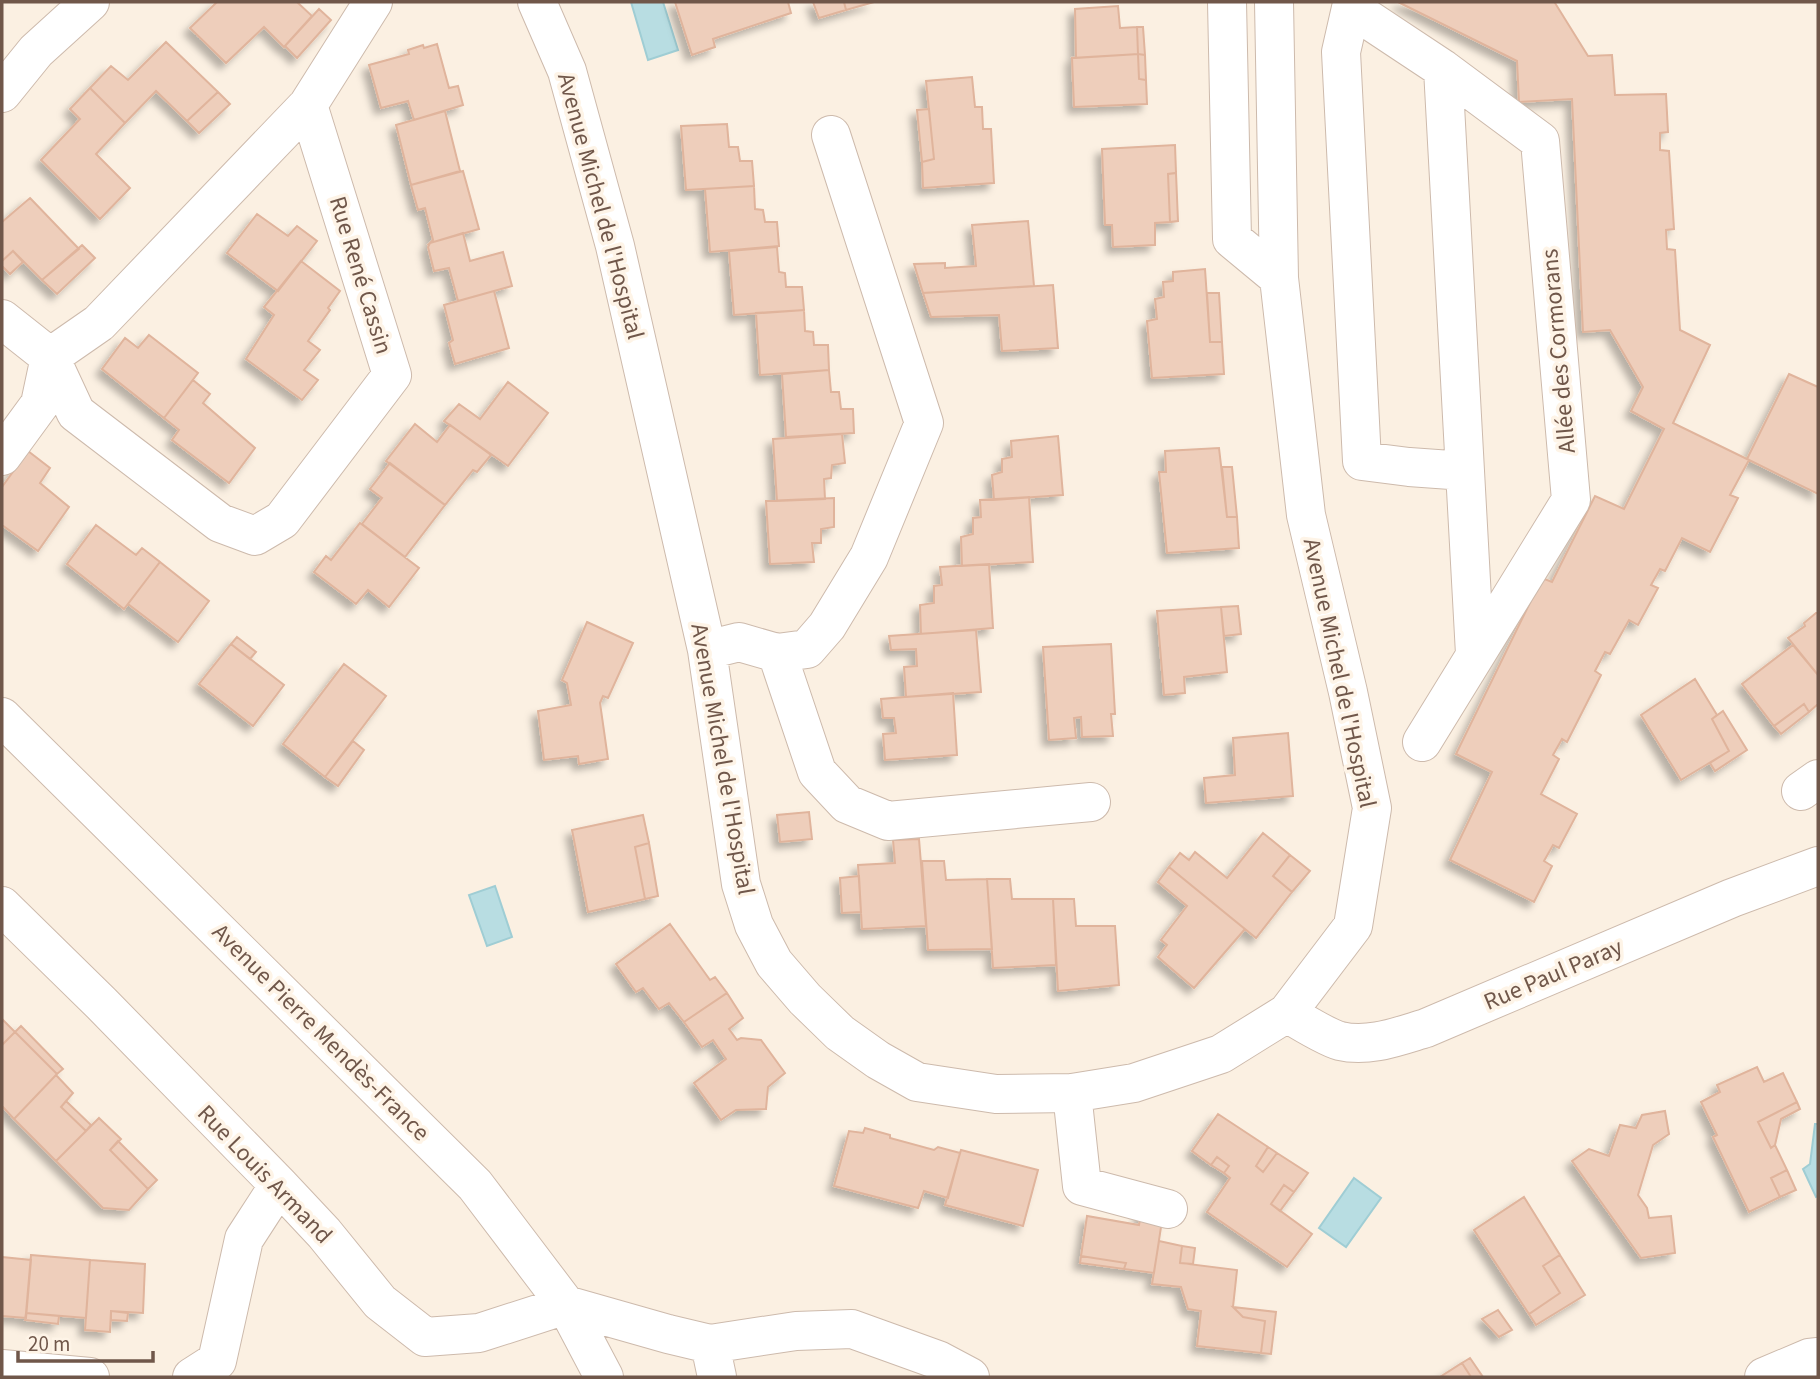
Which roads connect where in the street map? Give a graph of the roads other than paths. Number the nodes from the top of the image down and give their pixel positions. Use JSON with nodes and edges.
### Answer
{"nodes":[{"id":1,"x":90,"y":2,"type":"edge"},
{"id":2,"x":373,"y":2,"type":"edge"},
{"id":3,"x":537,"y":2,"type":"edge"},
{"id":4,"x":1227,"y":2,"type":"edge"},
{"id":5,"x":1274,"y":2,"type":"edge"},
{"id":6,"x":1353,"y":5,"type":"edge"},
{"id":7,"x":1443,"y":69,"type":"junction"},
{"id":8,"x":2,"y":93,"type":"edge"},
{"id":9,"x":308,"y":105,"type":"junction"},
{"id":10,"x":831,"y":135,"type":"dead end"},
{"id":11,"x":1279,"y":278,"type":"junction"},
{"id":12,"x":2,"y":319,"type":"edge"},
{"id":13,"x":50,"y":357,"type":"junction"},
{"id":14,"x":2,"y":456,"type":"edge"},
{"id":15,"x":1362,"y":461,"type":"junction"},
{"id":16,"x":1300,"y":463,"type":"junction"},
{"id":17,"x":1465,"y":471,"type":"junction"},
{"id":18,"x":707,"y":650,"type":"junction"},
{"id":19,"x":777,"y":653,"type":"junction"},
{"id":20,"x":1475,"y":654,"type":"junction"},
{"id":21,"x":2,"y":717,"type":"edge"},
{"id":22,"x":1422,"y":742,"type":"dead end"},
{"id":23,"x":1091,"y":802,"type":"dead end"},
{"id":24,"x":1818,"y":866,"type":"edge"},
{"id":25,"x":2,"y":906,"type":"edge"},
{"id":26,"x":1287,"y":1013,"type":"junction"},
{"id":27,"x":1072,"y":1093,"type":"junction"},
{"id":28,"x":279,"y":1185,"type":"junction"},
{"id":29,"x":1168,"y":1209,"type":"dead end"},
{"id":30,"x":566,"y":1305,"type":"junction"},
{"id":31,"x":1818,"y":1357,"type":"edge"},
{"id":32,"x":713,"y":1361,"type":"edge"},
{"id":33,"x":2,"y":1368,"type":"edge"},
{"id":34,"x":90,"y":1377,"type":"edge"},
{"id":35,"x":192,"y":1377,"type":"edge"},
{"id":36,"x":604,"y":1377,"type":"edge"},
{"id":37,"x":970,"y":1377,"type":"edge"},
{"id":38,"x":1764,"y":1377,"type":"edge"}],
"edges":[{"from":1,"to":8,"type":"street"},
{"from":2,"to":9,"type":"street"},
{"from":3,"to":18,"type":"street","name":"Avenue Michel de l'Hospital"},
{"from":4,"to":11,"type":"street"},
{"from":5,"to":11,"type":"street","name":"Avenue Michel de l'Hospital"},
{"from":6,"to":7,"type":"street","name":"Allée des Cormorans"},
{"from":6,"to":15,"type":"street","name":"Allée des Cormorans"},
{"from":7,"to":17,"type":"street"},
{"from":7,"to":20,"type":"street","name":"Allée des Cormorans"},
{"from":9,"to":13,"type":"street"},
{"from":9,"to":13,"type":"street","name":"Rue René Cassin"},
{"from":10,"to":19,"type":"street"},
{"from":11,"to":16,"type":"street","name":"Avenue Michel de l'Hospital"},
{"from":12,"to":13,"type":"street","name":"Rue René Cassin"},
{"from":13,"to":14,"type":"street"},
{"from":15,"to":16,"type":"street"},
{"from":15,"to":17,"type":"street"},
{"from":16,"to":26,"type":"street","name":"Avenue Michel de l'Hospital"},
{"from":17,"to":20,"type":"street"},
{"from":18,"to":19,"type":"street"},
{"from":18,"to":27,"type":"street","name":"Avenue Michel de l'Hospital"},
{"from":19,"to":23,"type":"street"},
{"from":20,"to":22,"type":"street","name":"Allée des Cormorans"},
{"from":21,"to":30,"type":"street","name":"Avenue Pierre Mendès-France"},
{"from":24,"to":26,"type":"street","name":"Rue Paul Paray"},
{"from":25,"to":28,"type":"street","name":"Rue Louis Armand"},
{"from":26,"to":27,"type":"street","name":"Avenue Michel de l'Hospital"},
{"from":27,"to":29,"type":"street"},
{"from":28,"to":30,"type":"street","name":"Rue Louis Armand"},
{"from":28,"to":35,"type":"street"},
{"from":30,"to":32,"type":"street"},
{"from":30,"to":36,"type":"street","name":"Avenue Pierre Mendès-France"},
{"from":31,"to":38,"type":"street"},
{"from":32,"to":37,"type":"street"},
{"from":33,"to":34,"type":"street"}]}
